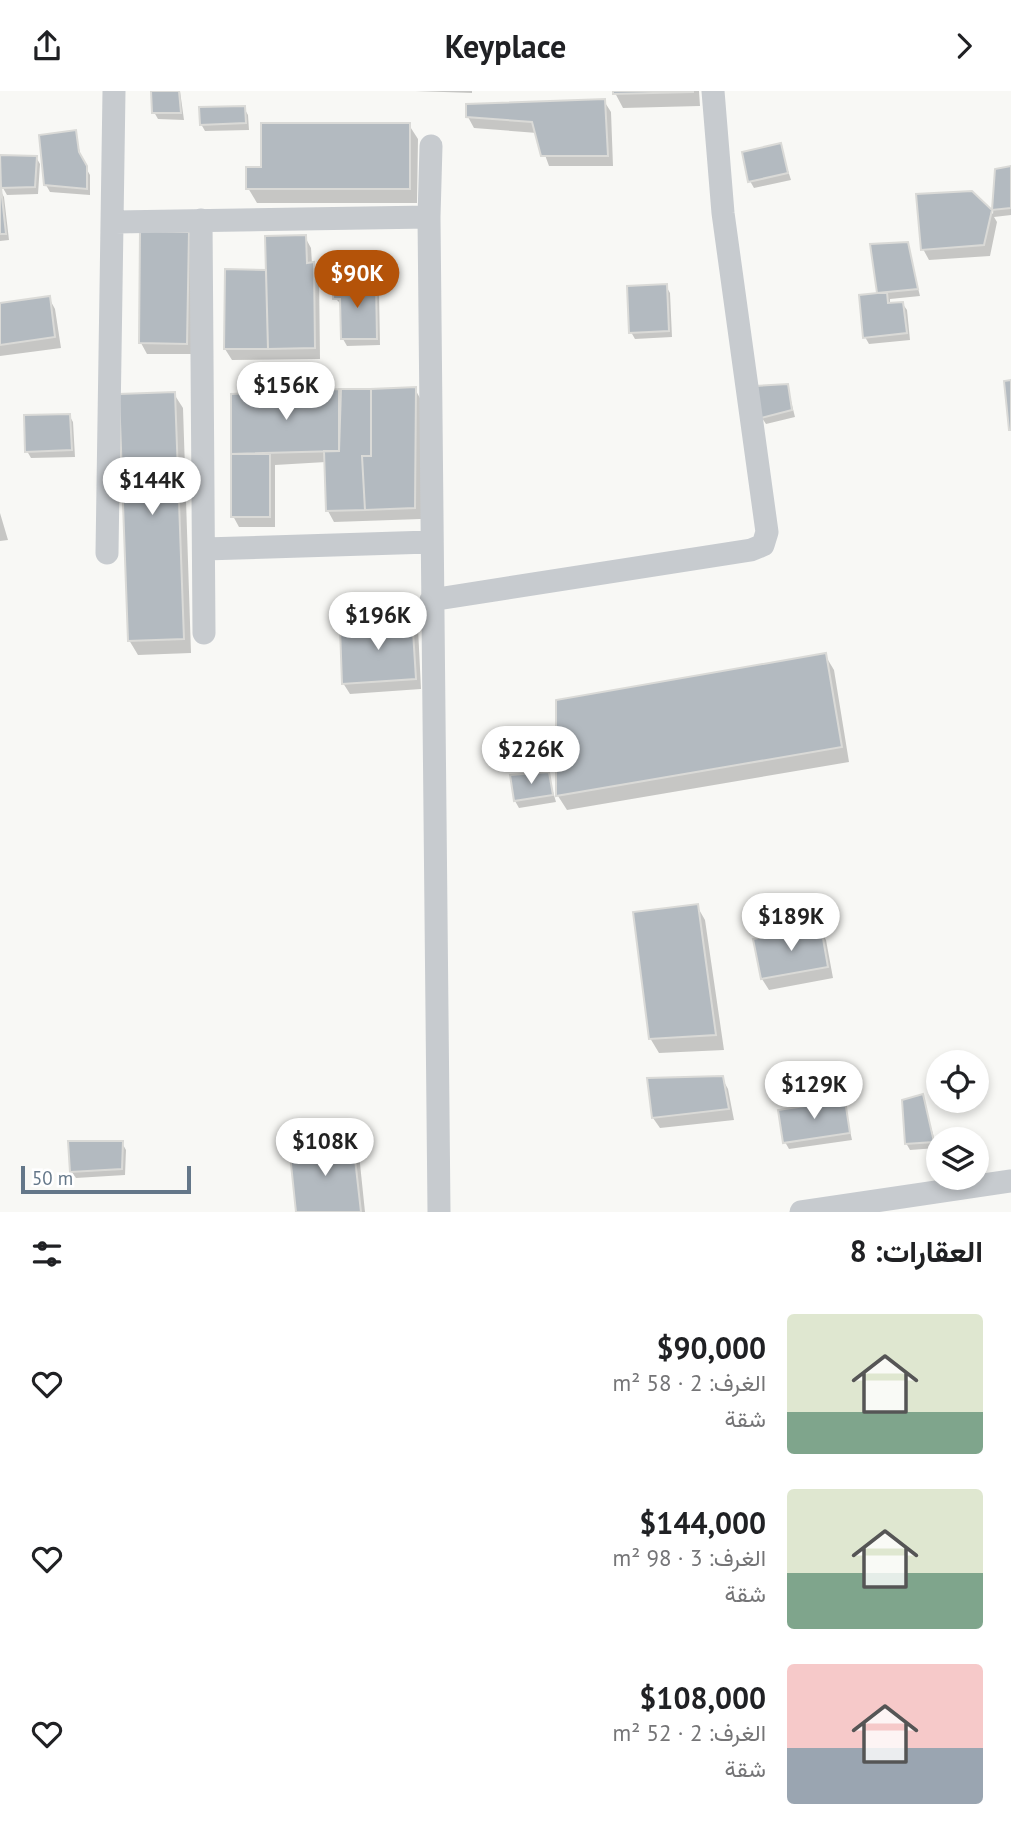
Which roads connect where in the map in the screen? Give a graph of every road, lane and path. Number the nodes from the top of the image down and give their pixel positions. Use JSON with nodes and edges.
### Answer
{"nodes":[{"id":1,"x":114,"y":91,"type":"edge"},
{"id":2,"x":713,"y":91,"type":"edge"},
{"id":3,"x":431,"y":146,"type":"dead end"},
{"id":4,"x":429,"y":217,"type":"junction"},
{"id":5,"x":201,"y":220,"type":"junction"},
{"id":6,"x":115,"y":222,"type":"junction"},
{"id":7,"x":430,"y":542,"type":"junction"},
{"id":8,"x":204,"y":549,"type":"junction"},
{"id":9,"x":107,"y":553,"type":"dead end"},
{"id":10,"x":431,"y":600,"type":"junction"},
{"id":11,"x":204,"y":633,"type":"dead end"},
{"id":12,"x":1011,"y":1181,"type":"edge"},
{"id":13,"x":439,"y":1212,"type":"edge"},
{"id":14,"x":801,"y":1212,"type":"edge"}],
"edges":[{"from":1,"to":6,"type":"street"},
{"from":2,"to":10,"type":"street"},
{"from":3,"to":4,"type":"street"},
{"from":4,"to":5,"type":"street"},
{"from":4,"to":7,"type":"street"},
{"from":5,"to":6,"type":"street"},
{"from":5,"to":8,"type":"street"},
{"from":6,"to":9,"type":"street"},
{"from":7,"to":8,"type":"street"},
{"from":7,"to":10,"type":"street"},
{"from":8,"to":11,"type":"street"},
{"from":10,"to":13,"type":"street"},
{"from":12,"to":14,"type":"street"}]}
